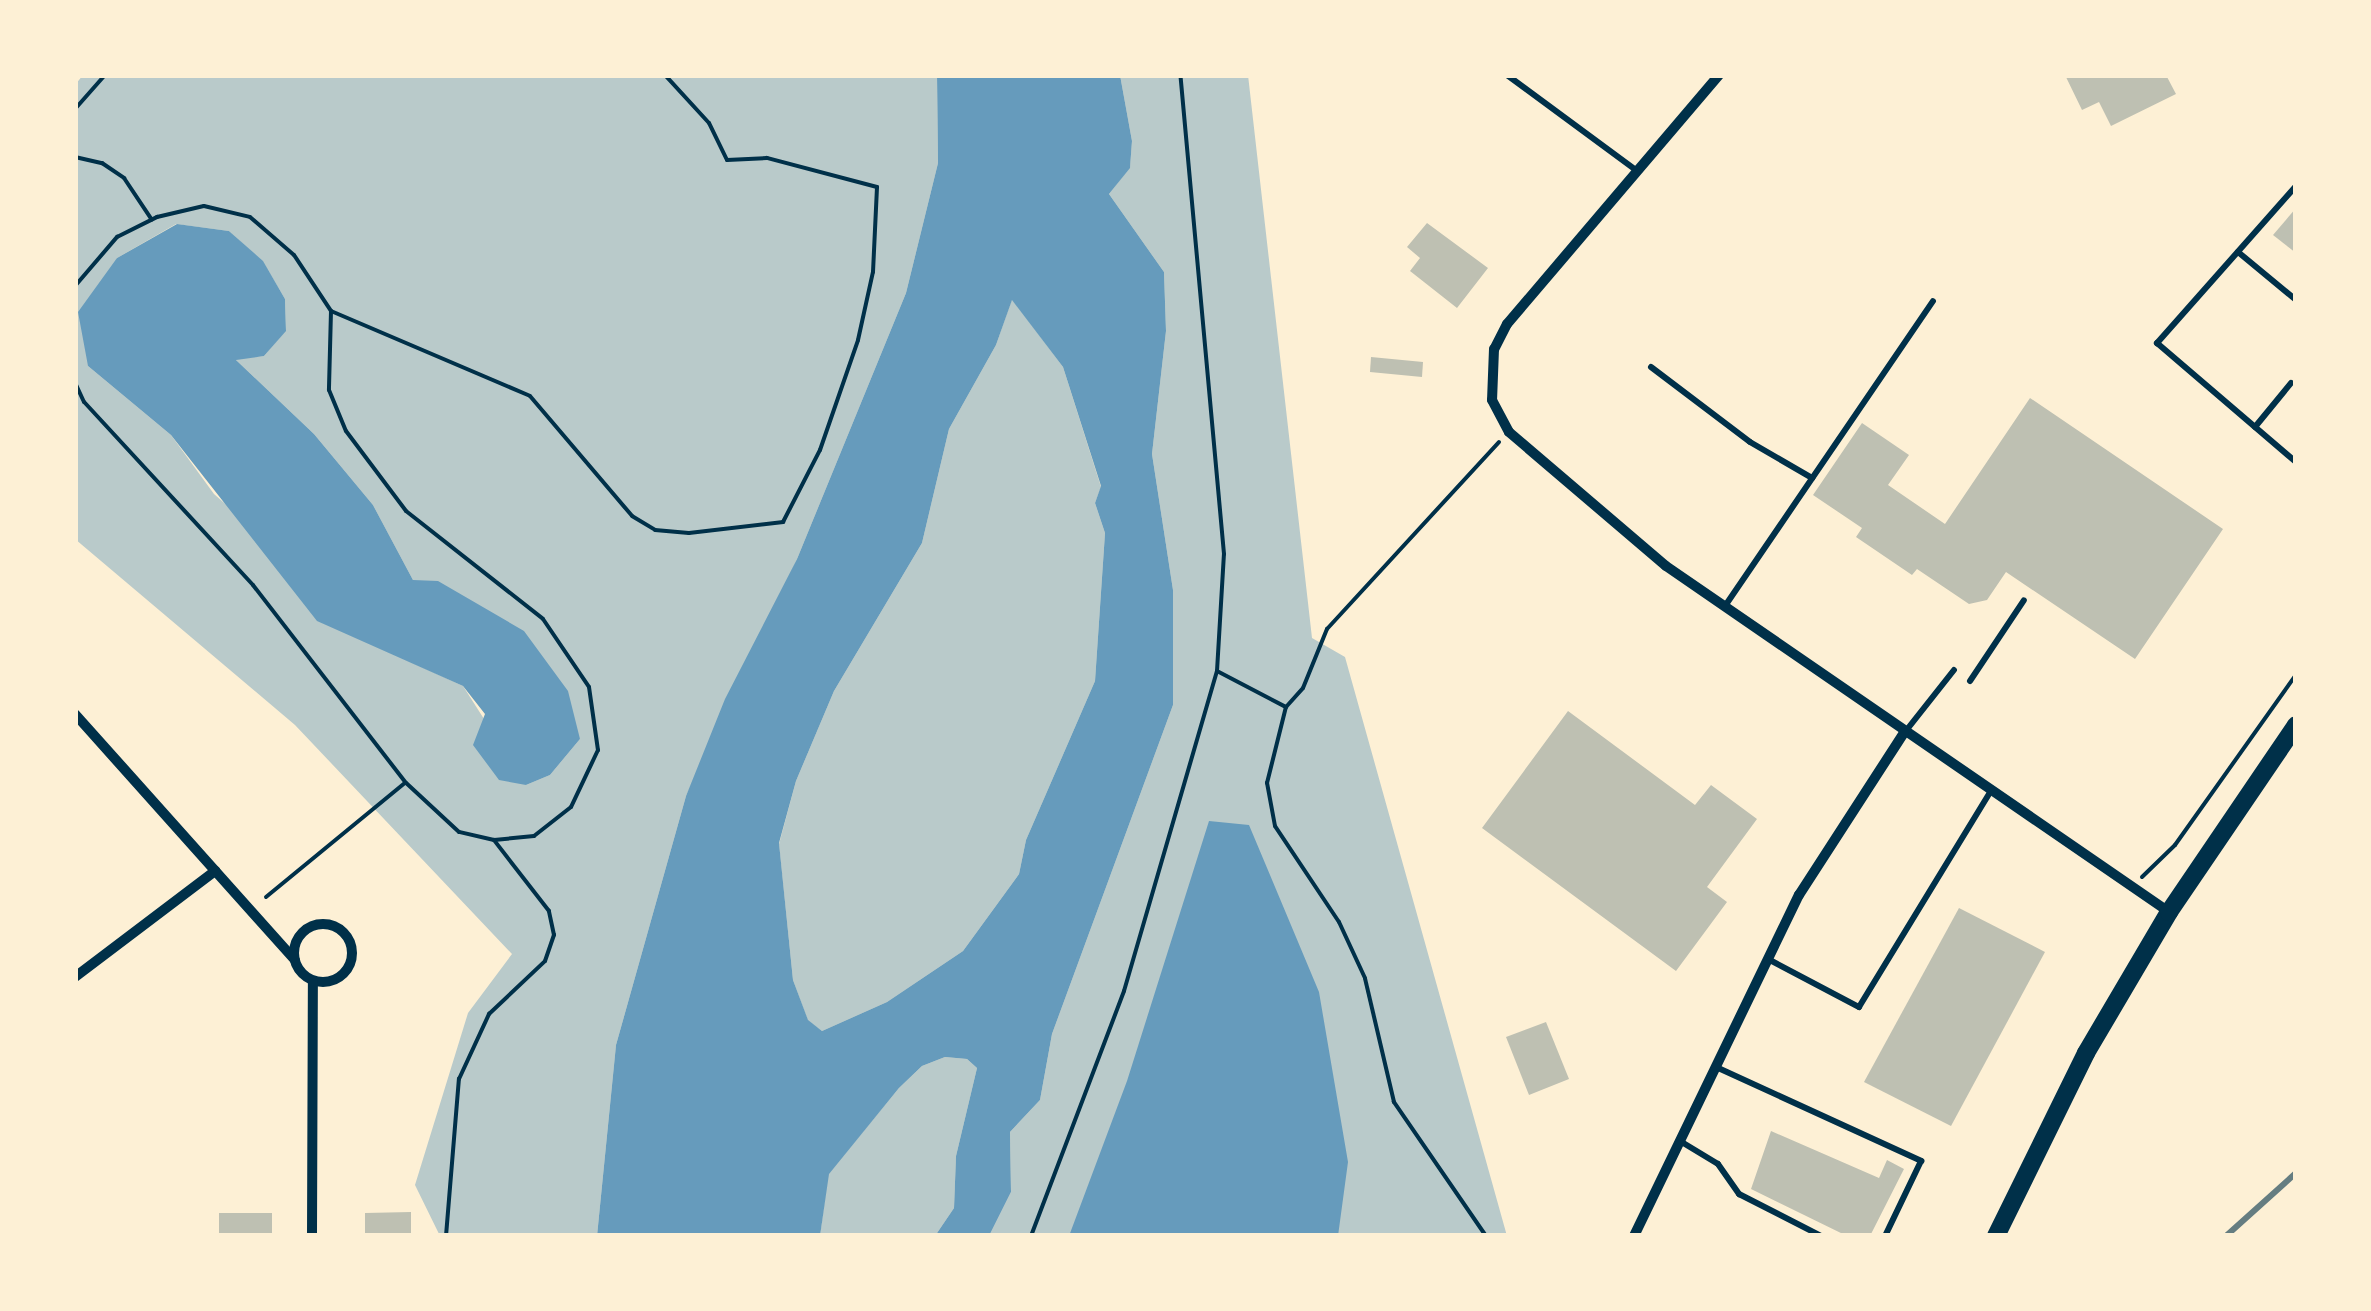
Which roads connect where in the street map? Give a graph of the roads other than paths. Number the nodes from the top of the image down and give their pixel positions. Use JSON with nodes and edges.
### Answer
{"nodes":[{"id":1,"x":1507,"y":75,"type":"edge"},
{"id":2,"x":1719,"y":75,"type":"edge"},
{"id":3,"x":1637,"y":171,"type":"junction"},
{"id":4,"x":2296,"y":186,"type":"edge"},
{"id":5,"x":2238,"y":252,"type":"junction"},
{"id":6,"x":2296,"y":300,"type":"edge"},
{"id":7,"x":1932,"y":302,"type":"dead end"},
{"id":8,"x":1651,"y":367,"type":"dead end"},
{"id":9,"x":2292,"y":383,"type":"dead end"},
{"id":10,"x":2255,"y":427,"type":"junction"},
{"id":11,"x":2296,"y":462,"type":"edge"},
{"id":12,"x":1812,"y":478,"type":"junction"},
{"id":13,"x":2024,"y":600,"type":"dead end"},
{"id":14,"x":1724,"y":607,"type":"junction"},
{"id":15,"x":1954,"y":670,"type":"dead end"},
{"id":16,"x":1970,"y":680,"type":"dead end"},
{"id":17,"x":75,"y":714,"type":"edge"},
{"id":18,"x":2296,"y":725,"type":"edge"},
{"id":19,"x":1904,"y":733,"type":"junction"},
{"id":20,"x":1990,"y":791,"type":"junction"},
{"id":21,"x":215,"y":871,"type":"junction"},
{"id":22,"x":2170,"y":912,"type":"junction"},
{"id":23,"x":1768,"y":959,"type":"junction"},
{"id":24,"x":294,"y":960,"type":"junction"},
{"id":25,"x":75,"y":977,"type":"edge"},
{"id":26,"x":313,"y":981,"type":"junction"},
{"id":27,"x":1716,"y":1067,"type":"junction"},
{"id":28,"x":1680,"y":1141,"type":"junction"},
{"id":29,"x":312,"y":1236,"type":"edge"},
{"id":30,"x":1634,"y":1236,"type":"edge"},
{"id":31,"x":1820,"y":1236,"type":"edge"},
{"id":32,"x":1885,"y":1236,"type":"edge"},
{"id":33,"x":1996,"y":1236,"type":"edge"}],
"edges":[{"from":1,"to":3,"type":"lane"},
{"from":2,"to":3,"type":"street"},
{"from":3,"to":14,"type":"street"},
{"from":4,"to":5,"type":"lane"},
{"from":5,"to":6,"type":"lane"},
{"from":5,"to":10,"type":"lane"},
{"from":7,"to":12,"type":"lane"},
{"from":8,"to":12,"type":"lane"},
{"from":9,"to":10,"type":"lane"},
{"from":10,"to":11,"type":"lane"},
{"from":12,"to":14,"type":"lane"},
{"from":13,"to":16,"type":"lane"},
{"from":14,"to":19,"type":"street"},
{"from":15,"to":19,"type":"lane"},
{"from":17,"to":21,"type":"street"},
{"from":18,"to":22,"type":"main road"},
{"from":19,"to":20,"type":"street"},
{"from":19,"to":23,"type":"street"},
{"from":20,"to":22,"type":"street"},
{"from":20,"to":23,"type":"lane"},
{"from":21,"to":24,"type":"street"},
{"from":21,"to":25,"type":"street"},
{"from":22,"to":33,"type":"main road"},
{"from":23,"to":27,"type":"street"},
{"from":24,"to":26,"type":"street"},
{"from":24,"to":26,"type":"street"},
{"from":26,"to":29,"type":"street"},
{"from":27,"to":28,"type":"street"},
{"from":27,"to":32,"type":"lane"},
{"from":28,"to":30,"type":"street"},
{"from":28,"to":31,"type":"lane"}]}
